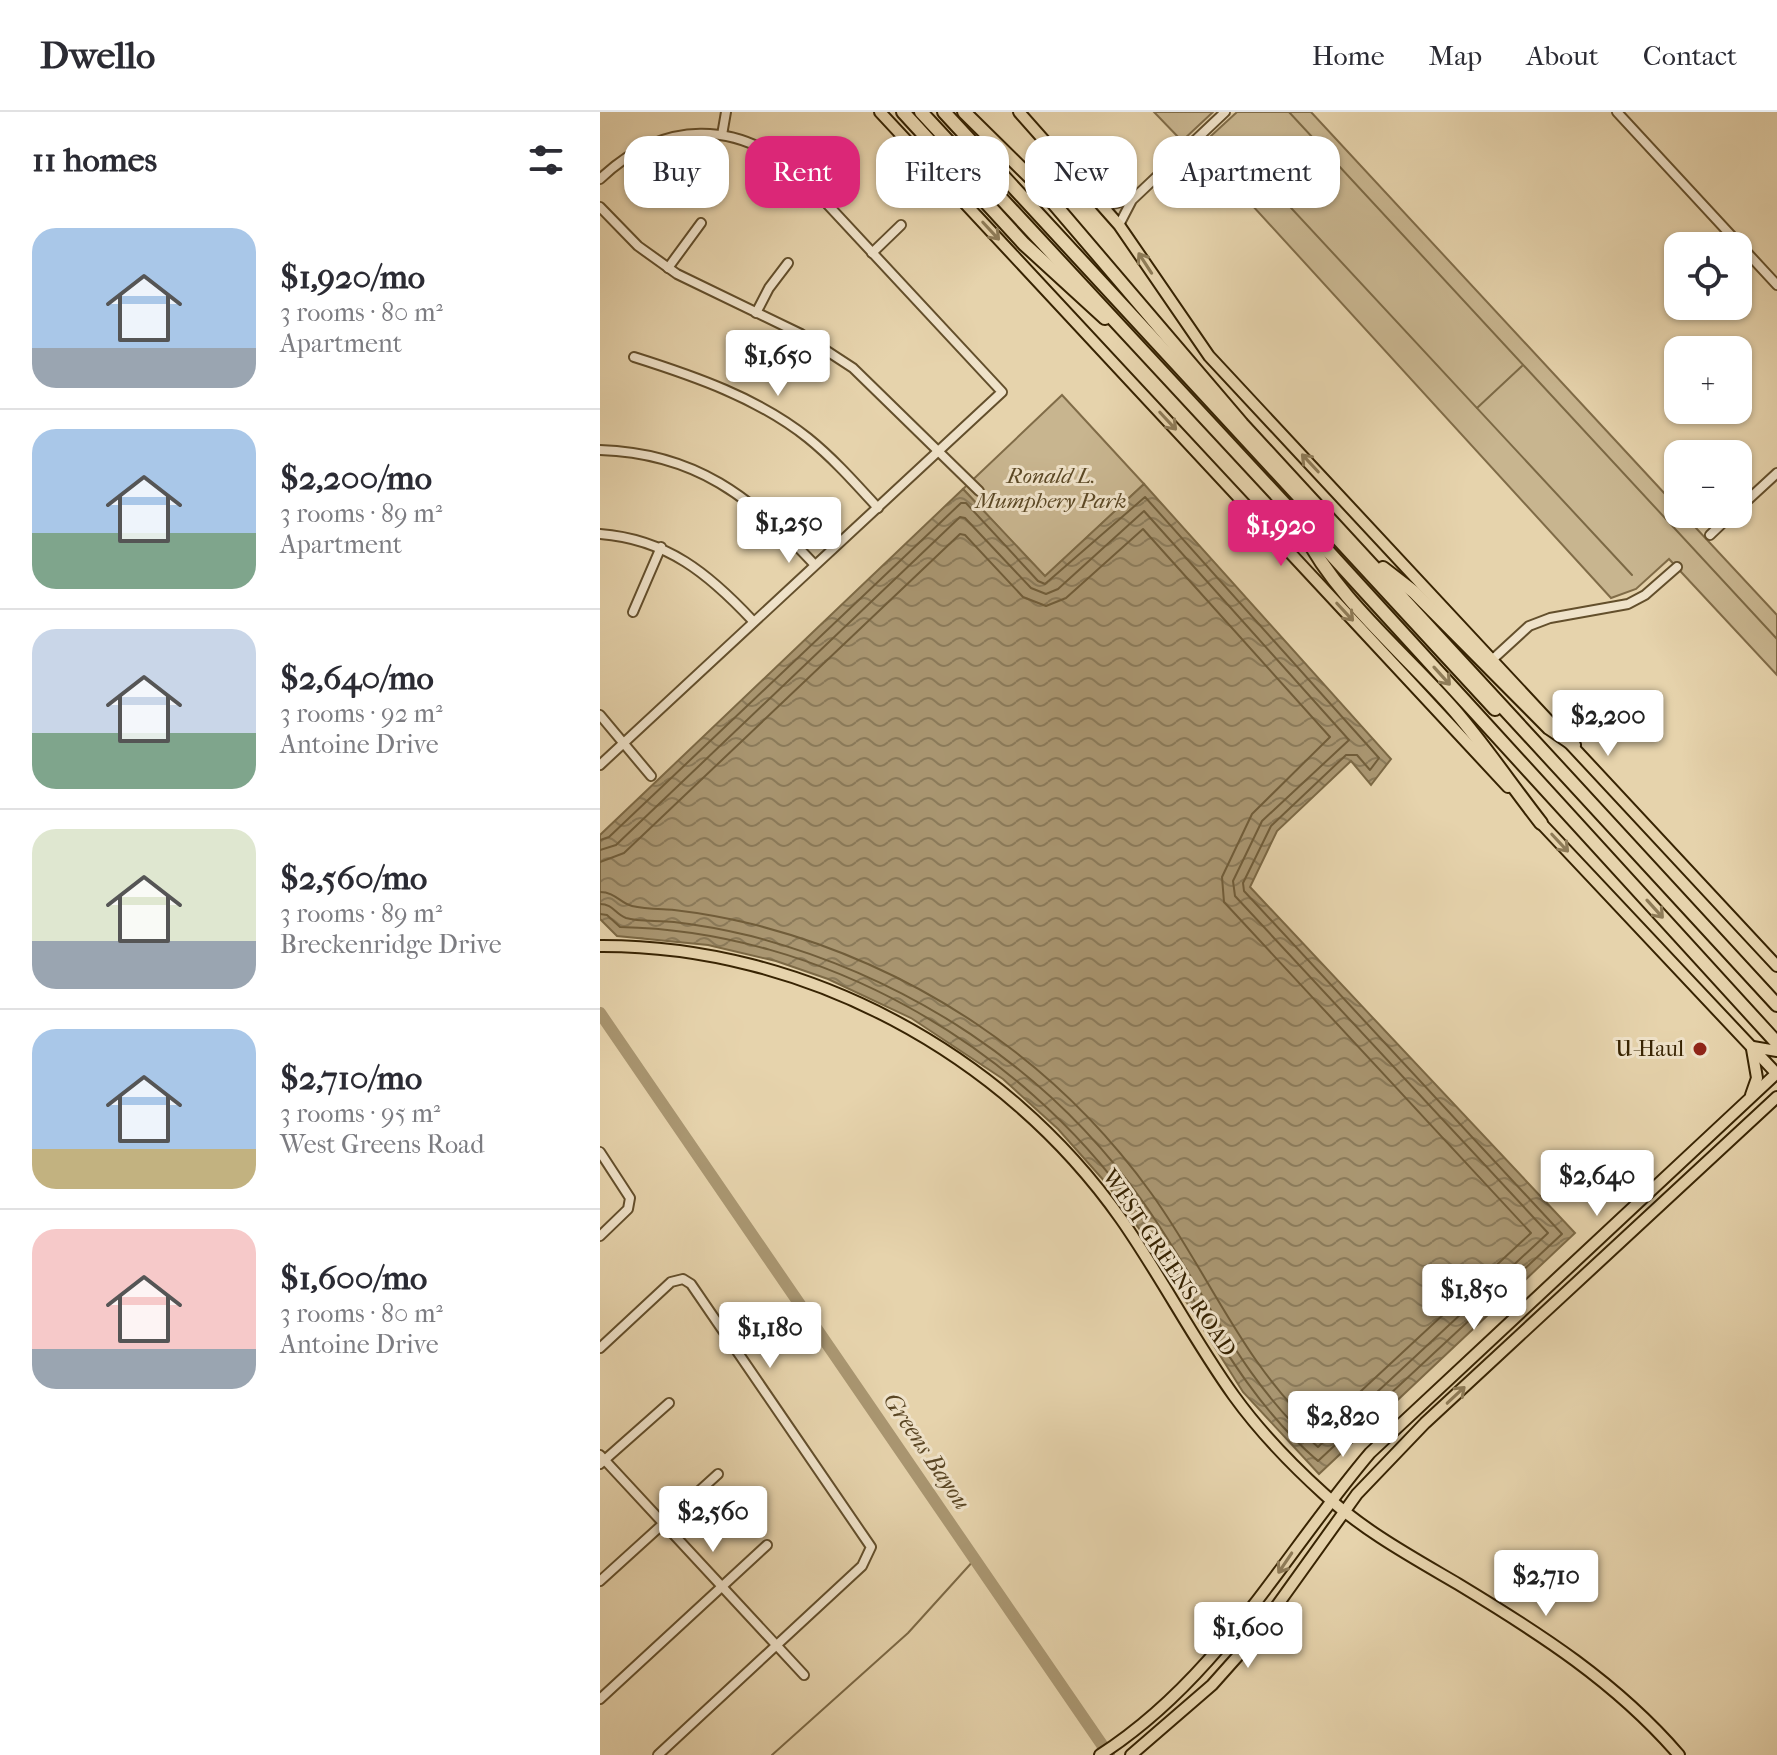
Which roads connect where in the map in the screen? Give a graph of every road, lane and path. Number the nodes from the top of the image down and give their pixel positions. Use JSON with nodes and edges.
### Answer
{"nodes":[{"id":1,"x":726,"y":112,"type":"edge"},
{"id":2,"x":880,"y":112,"type":"edge"},
{"id":3,"x":903,"y":112,"type":"edge"},
{"id":4,"x":921,"y":112,"type":"edge"},
{"id":5,"x":944,"y":112,"type":"edge"},
{"id":6,"x":964,"y":112,"type":"edge"},
{"id":7,"x":1019,"y":112,"type":"edge"},
{"id":8,"x":1225,"y":112,"type":"edge"},
{"id":9,"x":1617,"y":112,"type":"edge"},
{"id":10,"x":722,"y":135,"type":"junction"},
{"id":11,"x":1040,"y":136,"type":"edge"},
{"id":12,"x":600,"y":179,"type":"edge"},
{"id":13,"x":1137,"y":195,"type":"edge"},
{"id":14,"x":600,"y":207,"type":"edge"},
{"id":15,"x":1105,"y":208,"type":"edge"},
{"id":16,"x":1128,"y":208,"type":"edge"},
{"id":17,"x":701,"y":223,"type":"dead end"},
{"id":18,"x":901,"y":225,"type":"dead end"},
{"id":19,"x":1119,"y":225,"type":"junction"},
{"id":20,"x":872,"y":253,"type":"junction"},
{"id":21,"x":788,"y":263,"type":"dead end"},
{"id":22,"x":668,"y":268,"type":"junction"},
{"id":23,"x":1777,"y":285,"type":"edge"},
{"id":24,"x":756,"y":313,"type":"junction"},
{"id":25,"x":1121,"y":328,"type":"junction"},
{"id":26,"x":634,"y":357,"type":"dead end"},
{"id":27,"x":600,"y":450,"type":"edge"},
{"id":28,"x":939,"y":450,"type":"junction"},
{"id":29,"x":1777,"y":473,"type":"edge"},
{"id":30,"x":979,"y":491,"type":"dead end"},
{"id":31,"x":1752,"y":496,"type":"edge"},
{"id":32,"x":878,"y":508,"type":"junction"},
{"id":33,"x":1295,"y":515,"type":"junction"},
{"id":34,"x":1717,"y":528,"type":"edge"},
{"id":35,"x":600,"y":534,"type":"edge"},
{"id":36,"x":1710,"y":535,"type":"dead end"},
{"id":37,"x":1347,"y":538,"type":"junction"},
{"id":38,"x":661,"y":547,"type":"junction"},
{"id":39,"x":814,"y":564,"type":"junction"},
{"id":40,"x":1677,"y":567,"type":"dead end"},
{"id":41,"x":633,"y":612,"type":"dead end"},
{"id":42,"x":753,"y":621,"type":"junction"},
{"id":43,"x":1493,"y":659,"type":"junction"},
{"id":44,"x":600,"y":715,"type":"edge"},
{"id":45,"x":622,"y":744,"type":"junction"},
{"id":46,"x":1574,"y":745,"type":"junction"},
{"id":47,"x":600,"y":765,"type":"edge"},
{"id":48,"x":651,"y":776,"type":"dead end"},
{"id":49,"x":1583,"y":798,"type":"junction"},
{"id":50,"x":1541,"y":823,"type":"junction"},
{"id":51,"x":600,"y":946,"type":"edge"},
{"id":52,"x":1777,"y":966,"type":"edge"},
{"id":53,"x":1777,"y":1005,"type":"edge"},
{"id":54,"x":1777,"y":1043,"type":"edge"},
{"id":55,"x":1751,"y":1047,"type":"junction"},
{"id":56,"x":1777,"y":1051,"type":"edge"},
{"id":57,"x":1777,"y":1074,"type":"edge"},
{"id":58,"x":1777,"y":1097,"type":"edge"},
{"id":59,"x":1750,"y":1099,"type":"junction"},
{"id":60,"x":1777,"y":1108,"type":"edge"},
{"id":61,"x":1758,"y":1115,"type":"junction"},
{"id":62,"x":600,"y":1152,"type":"edge"},
{"id":63,"x":1679,"y":1165,"type":"junction"},
{"id":64,"x":1691,"y":1177,"type":"junction"},
{"id":65,"x":600,"y":1236,"type":"edge"},
{"id":66,"x":1590,"y":1247,"type":"junction"},
{"id":67,"x":1602,"y":1260,"type":"junction"},
{"id":68,"x":1503,"y":1329,"type":"junction"},
{"id":69,"x":1515,"y":1340,"type":"junction"},
{"id":70,"x":600,"y":1348,"type":"edge"},
{"id":71,"x":669,"y":1403,"type":"dead end"},
{"id":72,"x":1414,"y":1411,"type":"junction"},
{"id":73,"x":1425,"y":1423,"type":"junction"},
{"id":74,"x":602,"y":1460,"type":"edge"},
{"id":75,"x":718,"y":1474,"type":"dead end"},
{"id":76,"x":1331,"y":1500,"type":"junction"},
{"id":77,"x":1344,"y":1511,"type":"junction"},
{"id":78,"x":663,"y":1523,"type":"junction"},
{"id":79,"x":767,"y":1545,"type":"dead end"},
{"id":80,"x":600,"y":1581,"type":"edge"},
{"id":81,"x":722,"y":1587,"type":"junction"},
{"id":82,"x":1254,"y":1609,"type":"junction"},
{"id":83,"x":1268,"y":1619,"type":"junction"},
{"id":84,"x":776,"y":1646,"type":"junction"},
{"id":85,"x":804,"y":1675,"type":"dead end"},
{"id":86,"x":600,"y":1699,"type":"edge"},
{"id":87,"x":1168,"y":1701,"type":"junction"},
{"id":88,"x":1179,"y":1715,"type":"junction"},
{"id":89,"x":658,"y":1755,"type":"edge"},
{"id":90,"x":1100,"y":1755,"type":"edge"},
{"id":91,"x":1131,"y":1755,"type":"edge"},
{"id":92,"x":1679,"y":1755,"type":"edge"}],
"edges":[{"from":1,"to":10,"type":"street"},
{"from":2,"to":50,"type":"main road","one_way":true},
{"from":3,"to":25,"type":"highway"},
{"from":4,"to":25,"type":"highway"},
{"from":5,"to":49,"type":"highway"},
{"from":6,"to":37,"type":"highway"},
{"from":7,"to":11,"type":"main road"},
{"from":8,"to":13,"type":"street"},
{"from":9,"to":23,"type":"street"},
{"from":10,"to":12,"type":"street"},
{"from":10,"to":20,"type":"street"},
{"from":14,"to":22,"type":"street"},
{"from":15,"to":19,"type":"main road"},
{"from":16,"to":19,"type":"street"},
{"from":17,"to":22,"type":"street"},
{"from":18,"to":20,"type":"street"},
{"from":43,"to":19,"type":"main road","one_way":true},
{"from":20,"to":28,"type":"street"},
{"from":21,"to":24,"type":"street"},
{"from":22,"to":24,"type":"street"},
{"from":24,"to":28,"type":"street"},
{"from":25,"to":33,"type":"highway"},
{"from":26,"to":32,"type":"street"},
{"from":27,"to":39,"type":"street"},
{"from":28,"to":30,"type":"street"},
{"from":28,"to":32,"type":"street"},
{"from":29,"to":31,"type":"street"},
{"from":32,"to":39,"type":"street"},
{"from":33,"to":50,"type":"highway"},
{"from":33,"to":54,"type":"highway","one_way":true},
{"from":34,"to":36,"type":"street"},
{"from":35,"to":38,"type":"street"},
{"from":37,"to":46,"type":"highway"},
{"from":37,"to":49,"type":"highway"},
{"from":38,"to":41,"type":"street"},
{"from":38,"to":42,"type":"street"},
{"from":39,"to":42,"type":"street"},
{"from":40,"to":43,"type":"street"},
{"from":42,"to":45,"type":"street"},
{"from":43,"to":46,"type":"main road"},
{"from":44,"to":45,"type":"street"},
{"from":45,"to":47,"type":"street"},
{"from":45,"to":48,"type":"street"},
{"from":46,"to":52,"type":"main road"},
{"from":49,"to":53,"type":"highway"},
{"from":50,"to":55,"type":"main road","one_way":true},
{"from":51,"to":76,"type":"main road","name":"WEST GREENS ROAD"},
{"from":55,"to":56,"type":"main road"},
{"from":55,"to":57,"type":"main road"},
{"from":55,"to":59,"type":"main road"},
{"from":57,"to":59,"type":"main road"},
{"from":58,"to":61,"type":"main road"},
{"from":59,"to":63,"type":"main road"},
{"from":60,"to":61,"type":"main road"},
{"from":61,"to":64,"type":"main road"},
{"from":62,"to":65,"type":"street"},
{"from":63,"to":64,"type":"main road"},
{"from":63,"to":66,"type":"main road"},
{"from":64,"to":67,"type":"main road"},
{"from":66,"to":67,"type":"main road"},
{"from":66,"to":68,"type":"main road"},
{"from":67,"to":69,"type":"main road"},
{"from":68,"to":69,"type":"main road"},
{"from":68,"to":72,"type":"main road"},
{"from":73,"to":69,"type":"main road","one_way":true},
{"from":70,"to":84,"type":"street"},
{"from":71,"to":74,"type":"street"},
{"from":72,"to":73,"type":"main road"},
{"from":72,"to":76,"type":"main road"},
{"from":73,"to":77,"type":"main road"},
{"from":74,"to":78,"type":"street"},
{"from":75,"to":78,"type":"street"},
{"from":76,"to":77,"type":"main road","name":"WEST GREENS ROAD"},
{"from":76,"to":82,"type":"main road","one_way":true},
{"from":77,"to":83,"type":"main road"},
{"from":77,"to":92,"type":"main road","name":"WEST GREENS ROAD"},
{"from":78,"to":80,"type":"street"},
{"from":78,"to":81,"type":"street"},
{"from":79,"to":81,"type":"street"},
{"from":81,"to":84,"type":"street"},
{"from":81,"to":86,"type":"street"},
{"from":82,"to":83,"type":"main road"},
{"from":82,"to":87,"type":"main road"},
{"from":83,"to":88,"type":"main road"},
{"from":84,"to":85,"type":"street"},
{"from":84,"to":89,"type":"street"},
{"from":87,"to":88,"type":"main road"},
{"from":87,"to":90,"type":"main road"},
{"from":88,"to":91,"type":"main road"}]}
